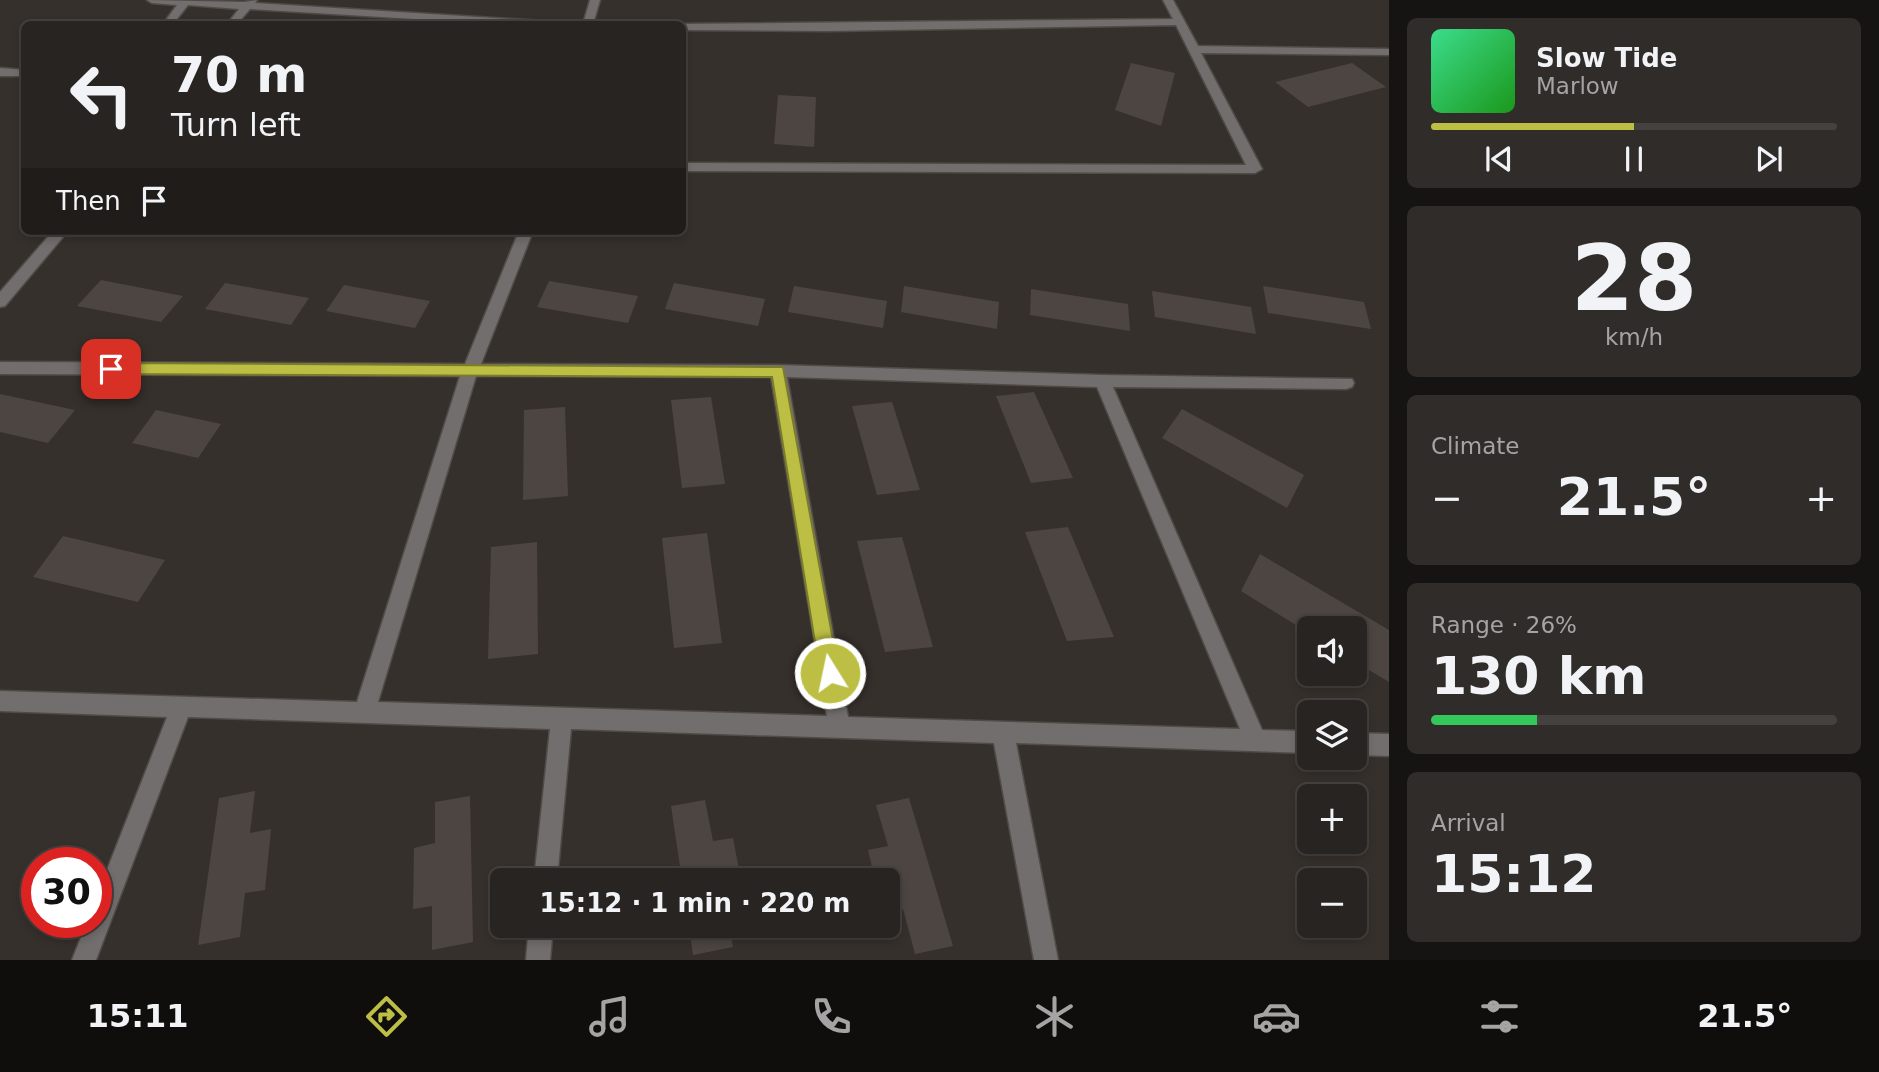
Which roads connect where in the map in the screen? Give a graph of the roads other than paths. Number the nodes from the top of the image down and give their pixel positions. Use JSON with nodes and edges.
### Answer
{"nodes":[{"id":1,"x":152,"y":0,"type":"edge"},
{"id":2,"x":595,"y":0,"type":"edge"},
{"id":3,"x":1168,"y":0,"type":"edge"},
{"id":4,"x":185,"y":2,"type":"junction"},
{"id":5,"x":250,"y":3,"type":"edge"},
{"id":6,"x":170,"y":21,"type":"edge"},
{"id":7,"x":235,"y":21,"type":"edge"},
{"id":8,"x":502,"y":21,"type":"edge"},
{"id":9,"x":590,"y":21,"type":"edge"},
{"id":10,"x":1180,"y":22,"type":"junction"},
{"id":11,"x":686,"y":27,"type":"edge"},
{"id":12,"x":1194,"y":49,"type":"junction"},
{"id":13,"x":1389,"y":52,"type":"edge"},
{"id":14,"x":0,"y":72,"type":"edge"},
{"id":15,"x":21,"y":73,"type":"edge"},
{"id":16,"x":686,"y":167,"type":"edge"},
{"id":17,"x":58,"y":235,"type":"edge"},
{"id":18,"x":524,"y":235,"type":"edge"},
{"id":19,"x":0,"y":302,"type":"edge"},
{"id":20,"x":0,"y":368,"type":"edge"},
{"id":21,"x":470,"y":371,"type":"junction"},
{"id":22,"x":778,"y":371,"type":"junction"},
{"id":23,"x":1102,"y":381,"type":"junction"},
{"id":24,"x":1346,"y":383,"type":"dead end"},
{"id":25,"x":0,"y":701,"type":"edge"},
{"id":26,"x":181,"y":708,"type":"junction"},
{"id":27,"x":364,"y":713,"type":"junction"},
{"id":28,"x":561,"y":720,"type":"junction"},
{"id":29,"x":839,"y":728,"type":"junction"},
{"id":30,"x":1003,"y":733,"type":"junction"},
{"id":31,"x":1256,"y":741,"type":"junction"},
{"id":32,"x":1297,"y":742,"type":"edge"},
{"id":33,"x":1367,"y":744,"type":"edge"},
{"id":34,"x":1389,"y":745,"type":"edge"},
{"id":35,"x":546,"y":868,"type":"edge"},
{"id":36,"x":540,"y":938,"type":"edge"},
{"id":37,"x":84,"y":960,"type":"edge"},
{"id":38,"x":538,"y":960,"type":"edge"},
{"id":39,"x":1046,"y":960,"type":"edge"}],
"edges":[{"from":1,"to":4,"type":"street"},
{"from":2,"to":9,"type":"street"},
{"from":3,"to":10,"type":"street"},
{"from":4,"to":5,"type":"street"},
{"from":4,"to":6,"type":"street"},
{"from":5,"to":7,"type":"street"},
{"from":5,"to":8,"type":"street"},
{"from":10,"to":11,"type":"street"},
{"from":10,"to":12,"type":"street"},
{"from":12,"to":13,"type":"street"},
{"from":12,"to":16,"type":"street"},
{"from":14,"to":15,"type":"street"},
{"from":17,"to":19,"type":"street"},
{"from":18,"to":21,"type":"street"},
{"from":20,"to":21,"type":"street"},
{"from":21,"to":22,"type":"street"},
{"from":21,"to":27,"type":"street"},
{"from":22,"to":23,"type":"street"},
{"from":22,"to":29,"type":"street"},
{"from":23,"to":24,"type":"street"},
{"from":23,"to":31,"type":"street"},
{"from":25,"to":26,"type":"street"},
{"from":26,"to":27,"type":"street"},
{"from":26,"to":37,"type":"street"},
{"from":27,"to":28,"type":"street"},
{"from":28,"to":29,"type":"street"},
{"from":28,"to":35,"type":"street"},
{"from":29,"to":30,"type":"street"},
{"from":30,"to":31,"type":"street"},
{"from":30,"to":39,"type":"street"},
{"from":31,"to":32,"type":"street"},
{"from":33,"to":34,"type":"street"},
{"from":36,"to":38,"type":"street"}]}
